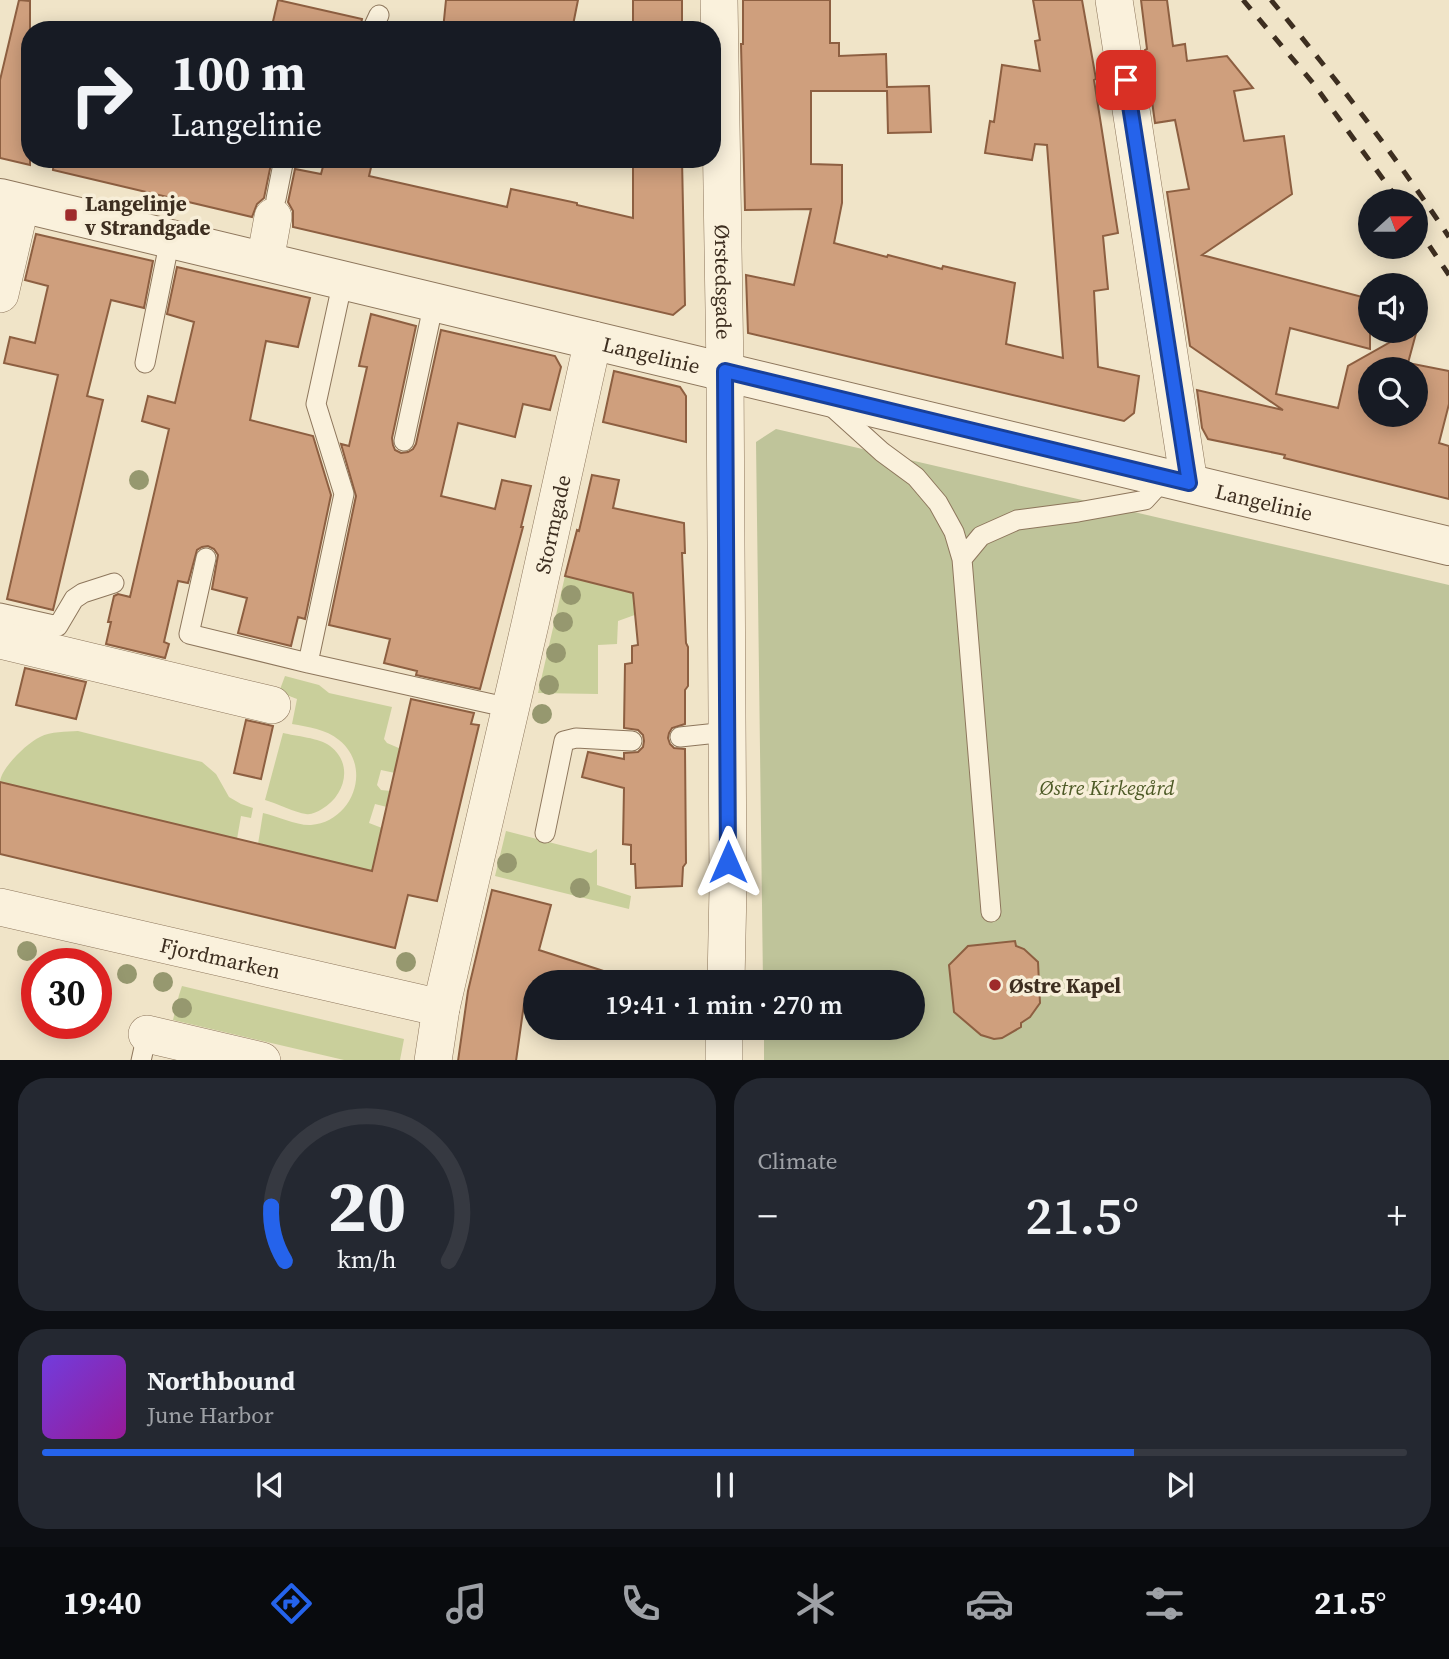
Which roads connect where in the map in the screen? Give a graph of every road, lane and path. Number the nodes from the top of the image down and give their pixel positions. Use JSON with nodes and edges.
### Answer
{"nodes":[{"id":1,"x":719,"y":0,"type":"edge"},
{"id":2,"x":1114,"y":0,"type":"edge"},
{"id":3,"x":719,"y":21,"type":"edge"},
{"id":4,"x":721,"y":124,"type":"edge"},
{"id":5,"x":282,"y":168,"type":"edge"},
{"id":6,"x":11,"y":201,"type":"edge"},
{"id":7,"x":275,"y":208,"type":"joint"},
{"id":8,"x":170,"y":239,"type":"junction"},
{"id":9,"x":265,"y":261,"type":"junction"},
{"id":10,"x":344,"y":280,"type":"junction"},
{"id":11,"x":0,"y":294,"type":"edge"},
{"id":12,"x":434,"y":302,"type":"junction"},
{"id":13,"x":593,"y":340,"type":"junction"},
{"id":14,"x":145,"y":363,"type":"dead end"},
{"id":15,"x":725,"y":371,"type":"junction"},
{"id":16,"x":818,"y":395,"type":"junction"},
{"id":17,"x":404,"y":441,"type":"dead end"},
{"id":18,"x":1178,"y":480,"type":"junction"},
{"id":19,"x":1449,"y":546,"type":"edge"},
{"id":20,"x":206,"y":558,"type":"dead end"},
{"id":21,"x":962,"y":559,"type":"junction"},
{"id":22,"x":114,"y":583,"type":"dead end"},
{"id":23,"x":0,"y":613,"type":"edge"},
{"id":24,"x":0,"y":640,"type":"edge"},
{"id":25,"x":308,"y":663,"type":"junction"},
{"id":26,"x":272,"y":705,"type":"dead end"},
{"id":27,"x":510,"y":708,"type":"junction"},
{"id":28,"x":727,"y":732,"type":"junction"},
{"id":29,"x":680,"y":737,"type":"dead end"},
{"id":30,"x":632,"y":741,"type":"dead end"},
{"id":31,"x":545,"y":833,"type":"dead end"},
{"id":32,"x":0,"y":907,"type":"edge"},
{"id":33,"x":991,"y":912,"type":"dead end"},
{"id":34,"x":726,"y":970,"type":"edge"},
{"id":35,"x":441,"y":1009,"type":"junction"},
{"id":36,"x":724,"y":1040,"type":"edge"},
{"id":37,"x":144,"y":1047,"type":"edge"},
{"id":38,"x":262,"y":1060,"type":"edge"},
{"id":39,"x":433,"y":1060,"type":"edge"},
{"id":40,"x":723,"y":1060,"type":"edge"}],
"edges":[{"from":1,"to":3,"type":"street","name":"Ørstedsgade"},
{"from":2,"to":18,"type":"street"},
{"from":4,"to":15,"type":"street","name":"Ørstedsgade"},
{"from":5,"to":7,"type":"lane"},
{"from":6,"to":8,"type":"street","name":"Langelinie"},
{"from":6,"to":11,"type":"street"},
{"from":7,"to":9,"type":"street"},
{"from":8,"to":9,"type":"street","name":"Langelinie"},
{"from":8,"to":14,"type":"lane"},
{"from":9,"to":10,"type":"street","name":"Langelinie"},
{"from":10,"to":12,"type":"street","name":"Langelinie"},
{"from":10,"to":25,"type":"lane"},
{"from":12,"to":13,"type":"street","name":"Langelinie"},
{"from":12,"to":17,"type":"lane"},
{"from":13,"to":15,"type":"street","name":"Langelinie"},
{"from":13,"to":27,"type":"street","name":"Stormgade"},
{"from":15,"to":16,"type":"street","name":"Langelinie"},
{"from":15,"to":28,"type":"street","name":"Ørstedsgade"},
{"from":16,"to":18,"type":"street","name":"Langelinie"},
{"from":16,"to":21,"type":"lane"},
{"from":18,"to":19,"type":"street","name":"Langelinie"},
{"from":18,"to":21,"type":"lane"},
{"from":20,"to":25,"type":"lane"},
{"from":21,"to":33,"type":"lane"},
{"from":22,"to":23,"type":"lane"},
{"from":24,"to":26,"type":"street"},
{"from":25,"to":27,"type":"lane"},
{"from":27,"to":35,"type":"street","name":"Stormgade"},
{"from":28,"to":29,"type":"lane"},
{"from":28,"to":34,"type":"street","name":"Ørstedsgade"},
{"from":30,"to":31,"type":"lane"},
{"from":32,"to":35,"type":"street","name":"Fjordmarken"},
{"from":35,"to":39,"type":"street","name":"Stormgade"},
{"from":36,"to":40,"type":"street"},
{"from":37,"to":38,"type":"street"}]}
